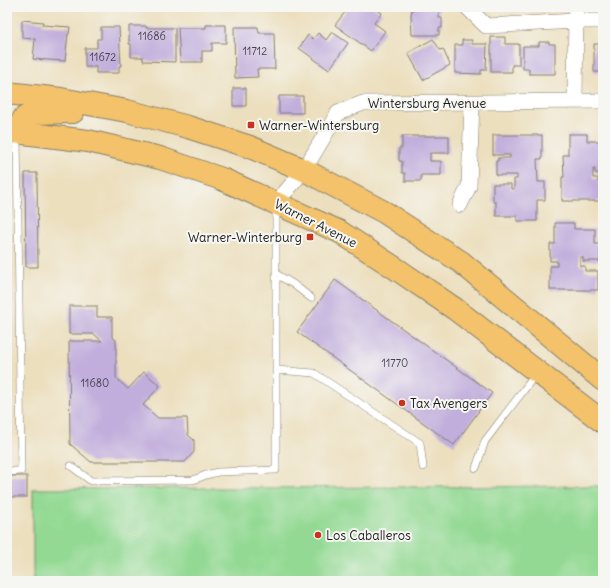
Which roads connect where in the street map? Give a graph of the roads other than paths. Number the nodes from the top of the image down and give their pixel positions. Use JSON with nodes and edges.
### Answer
{"nodes":[{"id":1,"x":467,"y":7,"type":"edge"},
{"id":2,"x":576,"y":14,"type":"edge"},
{"id":3,"x":603,"y":21,"type":"edge"},
{"id":4,"x":7,"y":93,"type":"edge"},
{"id":5,"x":575,"y":101,"type":"junction"},
{"id":6,"x":603,"y":101,"type":"edge"},
{"id":7,"x":472,"y":103,"type":"junction"},
{"id":8,"x":127,"y":111,"type":"junction"},
{"id":9,"x":12,"y":131,"type":"edge"},
{"id":10,"x":304,"y":170,"type":"junction"},
{"id":11,"x":276,"y":203,"type":"junction"},
{"id":12,"x":460,"y":205,"type":"dead end"},
{"id":13,"x":276,"y":274,"type":"junction"},
{"id":14,"x":311,"y":298,"type":"dead end"},
{"id":15,"x":276,"y":370,"type":"junction"},
{"id":16,"x":537,"y":372,"type":"junction"},
{"id":17,"x":603,"y":380,"type":"edge"},
{"id":18,"x":603,"y":422,"type":"edge"},
{"id":19,"x":71,"y":466,"type":"dead end"},
{"id":20,"x":423,"y":467,"type":"dead end"},
{"id":21,"x":476,"y":468,"type":"dead end"},
{"id":22,"x":7,"y":472,"type":"edge"}],
"edges":[{"from":1,"to":2,"type":"street"},
{"from":2,"to":3,"type":"street"},
{"from":2,"to":5,"type":"street"},
{"from":4,"to":8,"type":"main road"},
{"from":5,"to":6,"type":"street","name":"Wintersburg Avenue"},
{"from":5,"to":7,"type":"street","name":"Wintersburg Avenue"},
{"from":7,"to":10,"type":"street","name":"Wintersburg Avenue"},
{"from":7,"to":12,"type":"street"},
{"from":8,"to":9,"type":"main road"},
{"from":8,"to":10,"type":"main road"},
{"from":9,"to":11,"type":"main road","name":"Warner Avenue"},
{"from":9,"to":22,"type":"lane"},
{"from":10,"to":11,"type":"street","name":"Wintersburg Avenue"},
{"from":10,"to":17,"type":"main road"},
{"from":11,"to":13,"type":"lane"},
{"from":11,"to":16,"type":"main road","name":"Warner Avenue"},
{"from":13,"to":14,"type":"lane"},
{"from":13,"to":15,"type":"lane"},
{"from":15,"to":19,"type":"lane"},
{"from":15,"to":20,"type":"lane"},
{"from":16,"to":18,"type":"main road","name":"Warner Avenue"},
{"from":16,"to":21,"type":"lane"}]}
